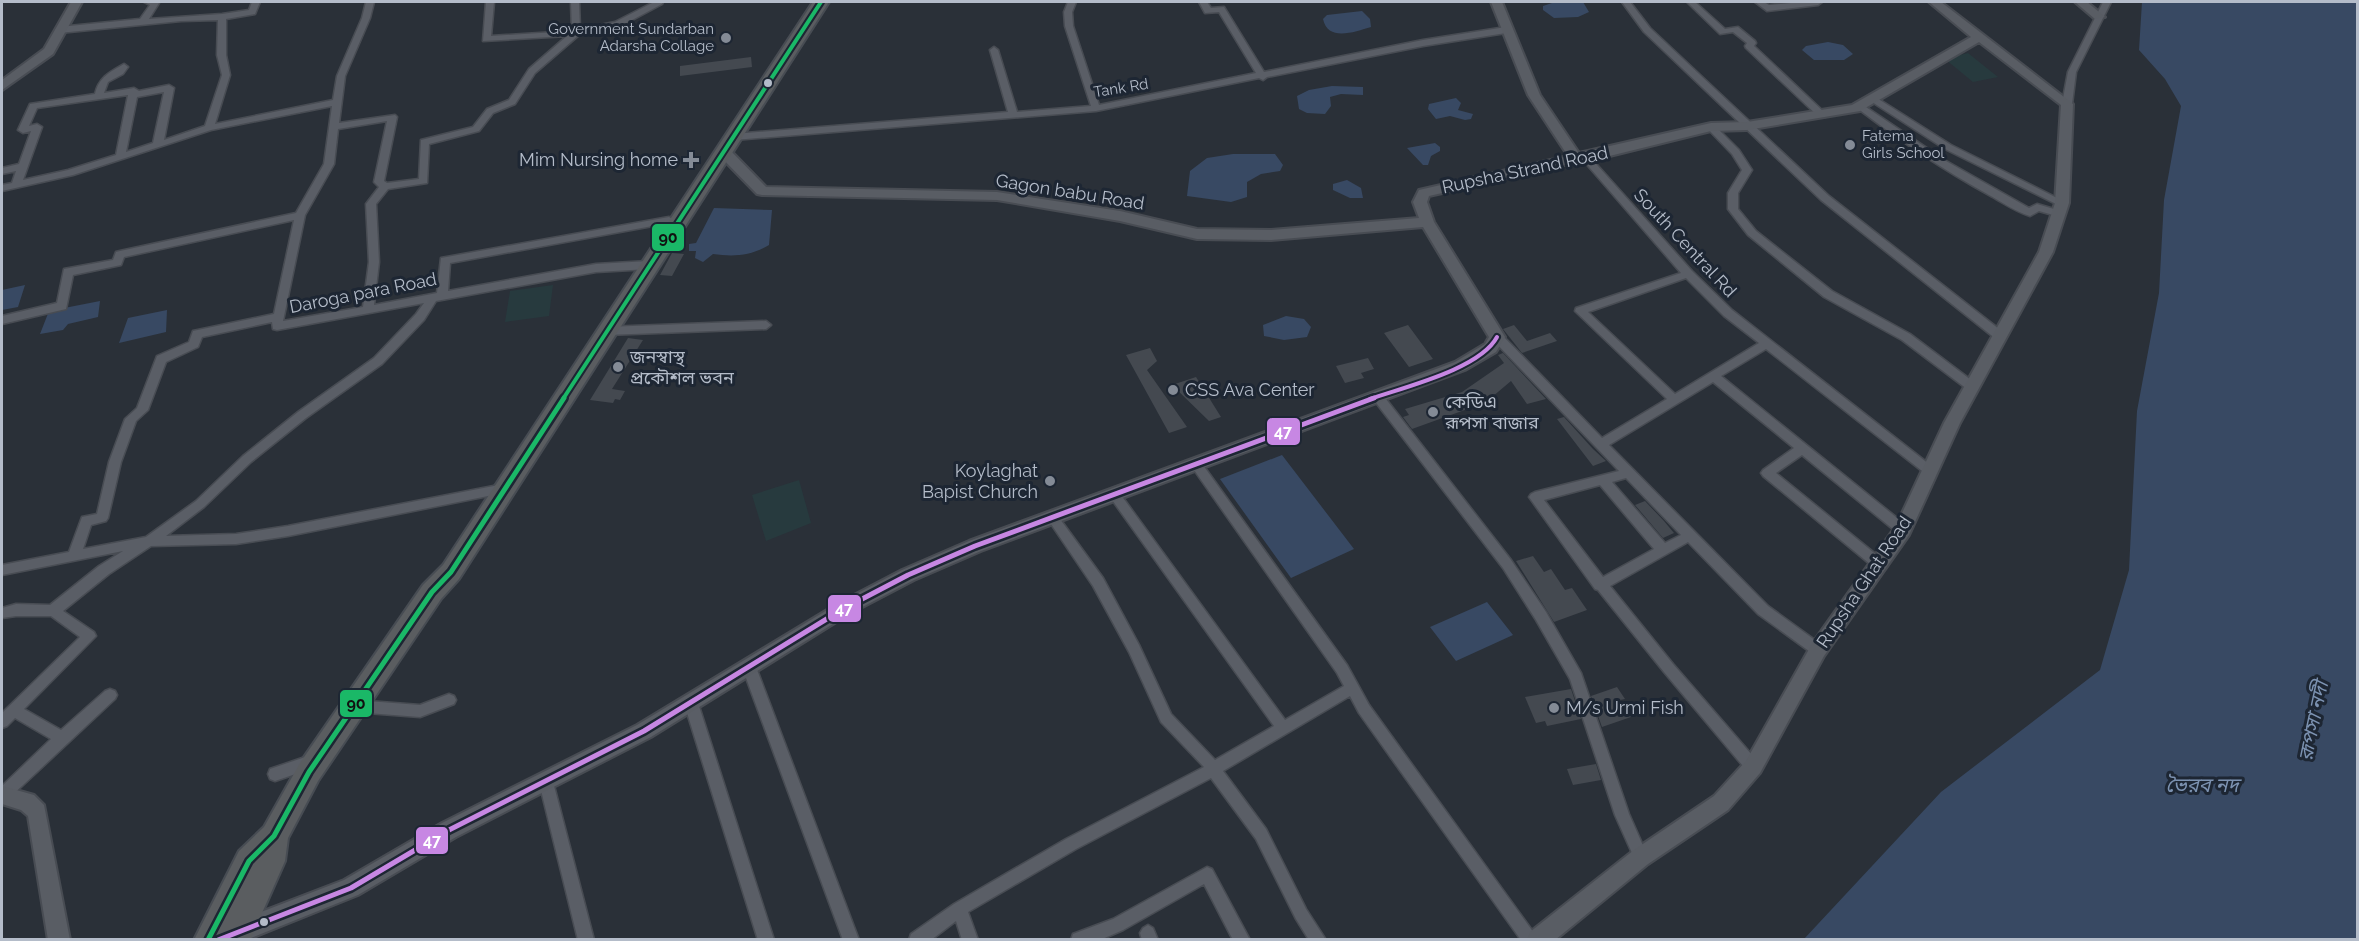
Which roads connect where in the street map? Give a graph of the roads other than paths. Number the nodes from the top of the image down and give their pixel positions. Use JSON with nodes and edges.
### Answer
{"nodes":[{"id":1,"x":76,"y":2,"type":"edge"},
{"id":2,"x":148,"y":2,"type":"edge"},
{"id":3,"x":256,"y":2,"type":"edge"},
{"id":4,"x":370,"y":2,"type":"edge"},
{"id":5,"x":490,"y":2,"type":"edge"},
{"id":6,"x":575,"y":2,"type":"edge"},
{"id":7,"x":659,"y":2,"type":"edge"},
{"id":8,"x":814,"y":2,"type":"edge"},
{"id":9,"x":821,"y":2,"type":"edge"},
{"id":10,"x":1072,"y":2,"type":"edge"},
{"id":11,"x":1203,"y":2,"type":"edge"},
{"id":12,"x":1496,"y":2,"type":"edge"},
{"id":13,"x":1626,"y":2,"type":"edge"},
{"id":14,"x":1691,"y":2,"type":"edge"},
{"id":15,"x":1759,"y":2,"type":"edge"},
{"id":16,"x":1818,"y":2,"type":"edge"},
{"id":17,"x":1934,"y":2,"type":"edge"},
{"id":18,"x":2080,"y":2,"type":"edge"},
{"id":19,"x":2107,"y":2,"type":"edge"},
{"id":20,"x":222,"y":17,"type":"junction"},
{"id":21,"x":2099,"y":17,"type":"junction"},
{"id":22,"x":143,"y":22,"type":"junction"},
{"id":23,"x":59,"y":30,"type":"junction"},
{"id":24,"x":1506,"y":30,"type":"junction"},
{"id":25,"x":576,"y":33,"type":"junction"},
{"id":26,"x":1981,"y":36,"type":"junction"},
{"id":27,"x":994,"y":50,"type":"dead end"},
{"id":28,"x":124,"y":67,"type":"dead end"},
{"id":29,"x":1263,"y":77,"type":"junction"},
{"id":30,"x":2,"y":86,"type":"edge"},
{"id":31,"x":133,"y":94,"type":"junction"},
{"id":32,"x":99,"y":96,"type":"junction"},
{"id":33,"x":1872,"y":98,"type":"junction"},
{"id":34,"x":336,"y":102,"type":"junction"},
{"id":35,"x":2067,"y":104,"type":"junction"},
{"id":36,"x":1860,"y":106,"type":"junction"},
{"id":37,"x":1096,"y":108,"type":"junction"},
{"id":38,"x":1013,"y":113,"type":"junction"},
{"id":39,"x":1822,"y":115,"type":"junction"},
{"id":40,"x":1747,"y":126,"type":"junction"},
{"id":41,"x":1711,"y":127,"type":"junction"},
{"id":42,"x":209,"y":128,"type":"junction"},
{"id":43,"x":334,"y":128,"type":"junction"},
{"id":44,"x":158,"y":144,"type":"junction"},
{"id":45,"x":729,"y":144,"type":"junction"},
{"id":46,"x":120,"y":157,"type":"junction"},
{"id":47,"x":1582,"y":159,"type":"junction"},
{"id":48,"x":23,"y":166,"type":"junction"},
{"id":49,"x":2,"y":171,"type":"edge"},
{"id":50,"x":16,"y":185,"type":"junction"},
{"id":51,"x":385,"y":186,"type":"junction"},
{"id":52,"x":2,"y":188,"type":"edge"},
{"id":53,"x":2061,"y":208,"type":"junction"},
{"id":54,"x":300,"y":215,"type":"junction"},
{"id":55,"x":669,"y":220,"type":"junction"},
{"id":56,"x":1427,"y":222,"type":"junction"},
{"id":57,"x":644,"y":265,"type":"junction"},
{"id":58,"x":1688,"y":274,"type":"junction"},
{"id":59,"x":438,"y":295,"type":"junction"},
{"id":60,"x":368,"y":309,"type":"junction"},
{"id":61,"x":279,"y":317,"type":"junction"},
{"id":62,"x":2,"y":320,"type":"edge"},
{"id":63,"x":766,"y":325,"type":"dead end"},
{"id":64,"x":606,"y":331,"type":"junction"},
{"id":65,"x":2000,"y":336,"type":"junction"},
{"id":66,"x":1497,"y":337,"type":"junction"},
{"id":67,"x":1766,"y":344,"type":"junction"},
{"id":68,"x":1713,"y":376,"type":"junction"},
{"id":69,"x":1971,"y":386,"type":"junction"},
{"id":70,"x":1378,"y":397,"type":"junction"},
{"id":71,"x":1675,"y":400,"type":"junction"},
{"id":72,"x":1601,"y":444,"type":"junction"},
{"id":73,"x":1803,"y":448,"type":"junction"},
{"id":74,"x":1196,"y":464,"type":"junction"},
{"id":75,"x":1930,"y":471,"type":"junction"},
{"id":76,"x":1629,"y":473,"type":"junction"},
{"id":77,"x":1602,"y":479,"type":"junction"},
{"id":78,"x":497,"y":490,"type":"junction"},
{"id":79,"x":1114,"y":494,"type":"junction"},
{"id":80,"x":1053,"y":518,"type":"junction"},
{"id":81,"x":1903,"y":530,"type":"junction"},
{"id":82,"x":1689,"y":536,"type":"junction"},
{"id":83,"x":149,"y":541,"type":"junction"},
{"id":84,"x":1663,"y":550,"type":"junction"},
{"id":85,"x":74,"y":556,"type":"junction"},
{"id":86,"x":1880,"y":565,"type":"junction"},
{"id":87,"x":2,"y":570,"type":"edge"},
{"id":88,"x":1600,"y":585,"type":"junction"},
{"id":89,"x":53,"y":611,"type":"junction"},
{"id":90,"x":2,"y":613,"type":"edge"},
{"id":91,"x":1818,"y":650,"type":"junction"},
{"id":92,"x":749,"y":667,"type":"junction"},
{"id":93,"x":1352,"y":688,"type":"junction"},
{"id":94,"x":110,"y":695,"type":"dead end"},
{"id":95,"x":449,"y":700,"type":"dead end"},
{"id":96,"x":691,"y":703,"type":"junction"},
{"id":97,"x":354,"y":706,"type":"junction"},
{"id":98,"x":14,"y":710,"type":"junction"},
{"id":99,"x":2,"y":722,"type":"edge"},
{"id":100,"x":1282,"y":726,"type":"junction"},
{"id":101,"x":62,"y":738,"type":"junction"},
{"id":102,"x":318,"y":760,"type":"junction"},
{"id":103,"x":1753,"y":767,"type":"junction"},
{"id":104,"x":1212,"y":768,"type":"junction"},
{"id":105,"x":275,"y":774,"type":"dead end"},
{"id":106,"x":546,"y":782,"type":"junction"},
{"id":107,"x":2,"y":795,"type":"edge"},
{"id":108,"x":274,"y":836,"type":"junction"},
{"id":109,"x":1641,"y":857,"type":"junction"},
{"id":110,"x":959,"y":909,"type":"junction"},
{"id":111,"x":237,"y":936,"type":"edge"},
{"id":112,"x":59,"y":939,"type":"edge"},
{"id":113,"x":207,"y":939,"type":"edge"},
{"id":114,"x":586,"y":939,"type":"edge"},
{"id":115,"x":766,"y":939,"type":"edge"},
{"id":116,"x":851,"y":939,"type":"edge"},
{"id":117,"x":917,"y":939,"type":"edge"},
{"id":118,"x":970,"y":939,"type":"edge"},
{"id":119,"x":1079,"y":939,"type":"edge"},
{"id":120,"x":1242,"y":939,"type":"edge"},
{"id":121,"x":1318,"y":939,"type":"edge"},
{"id":122,"x":1531,"y":939,"type":"edge"},
{"id":123,"x":1538,"y":939,"type":"edge"}],
"edges":[{"from":1,"to":23,"type":"street"},
{"from":2,"to":22,"type":"street"},
{"from":3,"to":20,"type":"street"},
{"from":4,"to":34,"type":"street","name":"Daroga para Road"},
{"from":5,"to":25,"type":"street"},
{"from":6,"to":25,"type":"street"},
{"from":7,"to":25,"type":"street"},
{"from":8,"to":55,"type":"highway"},
{"from":9,"to":45,"type":"highway"},
{"from":10,"to":37,"type":"street"},
{"from":11,"to":29,"type":"street"},
{"from":12,"to":24,"type":"street"},
{"from":13,"to":40,"type":"street"},
{"from":14,"to":39,"type":"street"},
{"from":15,"to":16,"type":"street"},
{"from":17,"to":26,"type":"street"},
{"from":18,"to":21,"type":"street"},
{"from":19,"to":21,"type":"street"},
{"from":20,"to":22,"type":"street"},
{"from":20,"to":42,"type":"street"},
{"from":21,"to":35,"type":"street"},
{"from":22,"to":23,"type":"street"},
{"from":23,"to":30,"type":"street"},
{"from":24,"to":29,"type":"street","name":"Tank Rd"},
{"from":24,"to":47,"type":"street"},
{"from":25,"to":51,"type":"street"},
{"from":26,"to":33,"type":"street","name":"Rupsha Strand Road"},
{"from":26,"to":35,"type":"street"},
{"from":27,"to":38,"type":"street"},
{"from":28,"to":32,"type":"street"},
{"from":29,"to":37,"type":"street","name":"Tank Rd"},
{"from":31,"to":32,"type":"street"},
{"from":31,"to":44,"type":"street"},
{"from":31,"to":46,"type":"street"},
{"from":32,"to":48,"type":"street"},
{"from":33,"to":36,"type":"street","name":"Rupsha Strand Road"},
{"from":33,"to":53,"type":"street"},
{"from":34,"to":42,"type":"street"},
{"from":34,"to":43,"type":"street","name":"Daroga para Road"},
{"from":35,"to":53,"type":"street","name":"Rupsha Ghat Road"},
{"from":36,"to":39,"type":"street","name":"Rupsha Strand Road"},
{"from":36,"to":53,"type":"street"},
{"from":37,"to":38,"type":"street","name":"Tank Rd"},
{"from":38,"to":45,"type":"street","name":"Tank Rd"},
{"from":39,"to":40,"type":"street","name":"Rupsha Strand Road"},
{"from":40,"to":41,"type":"street","name":"Rupsha Strand Road"},
{"from":40,"to":65,"type":"street"},
{"from":41,"to":47,"type":"street","name":"Rupsha Strand Road"},
{"from":41,"to":69,"type":"street"},
{"from":42,"to":44,"type":"street"},
{"from":43,"to":51,"type":"street"},
{"from":43,"to":54,"type":"street","name":"Daroga para Road"},
{"from":44,"to":46,"type":"street"},
{"from":45,"to":56,"type":"street","name":"Gagon babu Road"},
{"from":45,"to":57,"type":"highway"},
{"from":46,"to":50,"type":"street"},
{"from":47,"to":56,"type":"street","name":"Rupsha Strand Road"},
{"from":47,"to":58,"type":"street","name":"South Central Rd"},
{"from":48,"to":49,"type":"street"},
{"from":48,"to":50,"type":"street"},
{"from":50,"to":52,"type":"street"},
{"from":51,"to":60,"type":"street"},
{"from":53,"to":65,"type":"street","name":"Rupsha Ghat Road"},
{"from":54,"to":61,"type":"street","name":"Daroga para Road"},
{"from":54,"to":62,"type":"street"},
{"from":55,"to":57,"type":"highway"},
{"from":55,"to":59,"type":"street"},
{"from":56,"to":66,"type":"street","name":"Rupsha Strand Road"},
{"from":57,"to":59,"type":"street","name":"Daroga para Road"},
{"from":57,"to":64,"type":"highway"},
{"from":57,"to":78,"type":"highway"},
{"from":58,"to":67,"type":"street","name":"South Central Rd"},
{"from":58,"to":71,"type":"street"},
{"from":59,"to":60,"type":"street","name":"Daroga para Road"},
{"from":59,"to":83,"type":"street"},
{"from":60,"to":61,"type":"street","name":"Daroga para Road"},
{"from":61,"to":85,"type":"street"},
{"from":63,"to":64,"type":"street"},
{"from":64,"to":78,"type":"highway"},
{"from":65,"to":69,"type":"street","name":"Rupsha Ghat Road"},
{"from":66,"to":70,"type":"street"},
{"from":66,"to":72,"type":"street"},
{"from":67,"to":68,"type":"street"},
{"from":67,"to":75,"type":"street","name":"South Central Rd"},
{"from":68,"to":71,"type":"street"},
{"from":68,"to":73,"type":"street"},
{"from":69,"to":75,"type":"street","name":"Rupsha Ghat Road"},
{"from":70,"to":74,"type":"street"},
{"from":70,"to":109,"type":"street"},
{"from":71,"to":72,"type":"street"},
{"from":72,"to":76,"type":"street"},
{"from":73,"to":81,"type":"street"},
{"from":73,"to":86,"type":"street"},
{"from":74,"to":79,"type":"street"},
{"from":74,"to":93,"type":"street"},
{"from":75,"to":81,"type":"street","name":"Rupsha Ghat Road"},
{"from":76,"to":77,"type":"street"},
{"from":76,"to":82,"type":"street"},
{"from":77,"to":84,"type":"street"},
{"from":77,"to":88,"type":"street"},
{"from":78,"to":83,"type":"street"},
{"from":78,"to":97,"type":"highway"},
{"from":79,"to":80,"type":"street"},
{"from":79,"to":100,"type":"street"},
{"from":80,"to":92,"type":"street"},
{"from":80,"to":104,"type":"street"},
{"from":81,"to":86,"type":"street","name":"Rupsha Ghat Road"},
{"from":82,"to":84,"type":"street"},
{"from":82,"to":91,"type":"street"},
{"from":83,"to":85,"type":"street"},
{"from":83,"to":89,"type":"street"},
{"from":84,"to":88,"type":"street"},
{"from":85,"to":87,"type":"street"},
{"from":86,"to":91,"type":"street","name":"Rupsha Ghat Road"},
{"from":88,"to":103,"type":"street"},
{"from":89,"to":90,"type":"street"},
{"from":89,"to":98,"type":"street"},
{"from":91,"to":103,"type":"street","name":"Rupsha Ghat Road"},
{"from":92,"to":96,"type":"street"},
{"from":92,"to":116,"type":"street"},
{"from":93,"to":100,"type":"street"},
{"from":93,"to":122,"type":"street"},
{"from":94,"to":101,"type":"street"},
{"from":95,"to":97,"type":"street"},
{"from":96,"to":106,"type":"street"},
{"from":96,"to":115,"type":"street"},
{"from":97,"to":102,"type":"highway"},
{"from":98,"to":99,"type":"street"},
{"from":98,"to":101,"type":"street"},
{"from":100,"to":104,"type":"street"},
{"from":101,"to":107,"type":"street"},
{"from":102,"to":105,"type":"street"},
{"from":102,"to":108,"type":"highway"},
{"from":103,"to":109,"type":"street","name":"Rupsha Ghat Road"},
{"from":104,"to":110,"type":"street"},
{"from":104,"to":121,"type":"street"},
{"from":106,"to":111,"type":"street"},
{"from":106,"to":114,"type":"street"},
{"from":107,"to":112,"type":"street"},
{"from":108,"to":111,"type":"highway"},
{"from":108,"to":113,"type":"highway"},
{"from":109,"to":123,"type":"street","name":"Rupsha Ghat Road"},
{"from":110,"to":117,"type":"street"},
{"from":110,"to":118,"type":"street"},
{"from":119,"to":120,"type":"street"}]}
